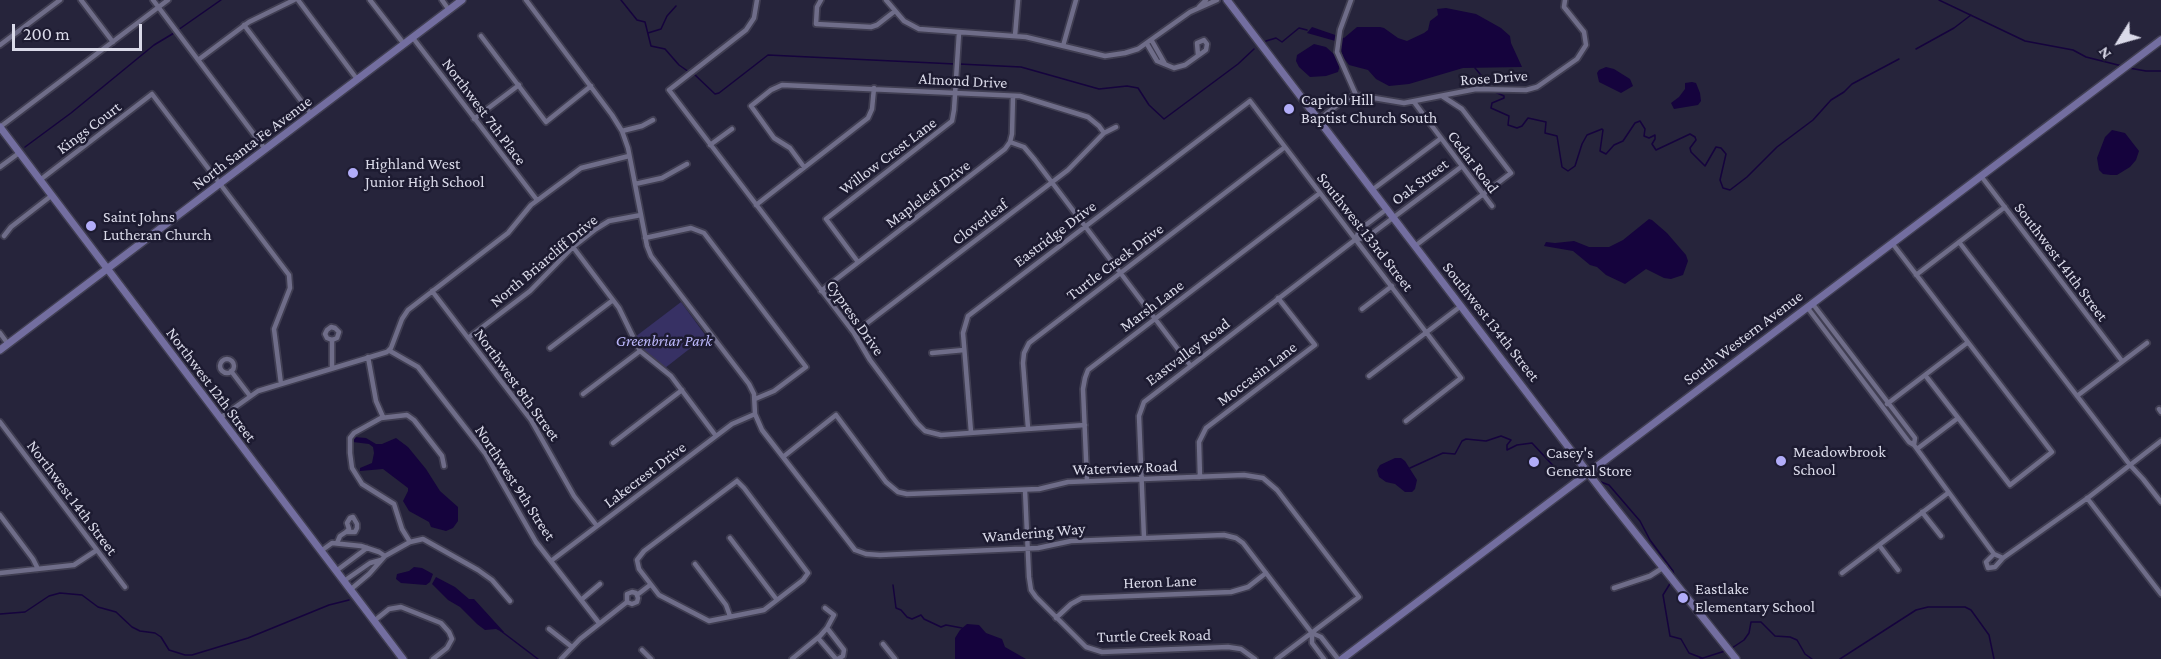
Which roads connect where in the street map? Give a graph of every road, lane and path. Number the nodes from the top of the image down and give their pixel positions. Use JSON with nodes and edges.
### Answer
{"nodes":[{"id":1,"x":60,"y":0,"type":"edge"},
{"id":2,"x":81,"y":0,"type":"edge"},
{"id":3,"x":153,"y":0,"type":"edge"},
{"id":4,"x":168,"y":0,"type":"edge"},
{"id":5,"x":296,"y":0,"type":"edge"},
{"id":6,"x":370,"y":0,"type":"edge"},
{"id":7,"x":442,"y":0,"type":"edge"},
{"id":8,"x":462,"y":0,"type":"edge"},
{"id":9,"x":525,"y":0,"type":"edge"},
{"id":10,"x":757,"y":0,"type":"edge"},
{"id":11,"x":822,"y":0,"type":"edge"},
{"id":12,"x":886,"y":0,"type":"edge"},
{"id":13,"x":1018,"y":0,"type":"edge"},
{"id":14,"x":1076,"y":0,"type":"edge"},
{"id":15,"x":1206,"y":0,"type":"edge"},
{"id":16,"x":1217,"y":0,"type":"edge"},
{"id":17,"x":1227,"y":0,"type":"edge"},
{"id":18,"x":1351,"y":0,"type":"edge"},
{"id":19,"x":1565,"y":0,"type":"edge"},
{"id":20,"x":159,"y":7,"type":"junction"},
{"id":21,"x":1197,"y":9,"type":"junction"},
{"id":22,"x":450,"y":10,"type":"junction"},
{"id":23,"x":895,"y":11,"type":"junction"},
{"id":24,"x":244,"y":25,"type":"junction"},
{"id":25,"x":959,"y":33,"type":"junction"},
{"id":26,"x":481,"y":36,"type":"dead end"},
{"id":27,"x":1015,"y":36,"type":"junction"},
{"id":28,"x":412,"y":38,"type":"junction"},
{"id":29,"x":2161,"y":40,"type":"edge"},
{"id":30,"x":113,"y":42,"type":"junction"},
{"id":31,"x":1149,"y":42,"type":"junction"},
{"id":32,"x":404,"y":44,"type":"junction"},
{"id":33,"x":0,"y":45,"type":"edge"},
{"id":34,"x":1063,"y":46,"type":"junction"},
{"id":35,"x":1198,"y":55,"type":"dead end"},
{"id":36,"x":198,"y":60,"type":"junction"},
{"id":37,"x":357,"y":80,"type":"junction"},
{"id":38,"x":519,"y":86,"type":"junction"},
{"id":39,"x":591,"y":86,"type":"junction"},
{"id":40,"x":874,"y":88,"type":"junction"},
{"id":41,"x":956,"y":92,"type":"junction"},
{"id":42,"x":1356,"y":95,"type":"junction"},
{"id":43,"x":1013,"y":96,"type":"junction"},
{"id":44,"x":1442,"y":96,"type":"junction"},
{"id":45,"x":1250,"y":101,"type":"joint"},
{"id":46,"x":1414,"y":102,"type":"junction"},
{"id":47,"x":311,"y":114,"type":"junction"},
{"id":48,"x":474,"y":119,"type":"junction"},
{"id":49,"x":653,"y":120,"type":"dead end"},
{"id":50,"x":1318,"y":120,"type":"junction"},
{"id":51,"x":0,"y":127,"type":"edge"},
{"id":52,"x":1116,"y":127,"type":"dead end"},
{"id":53,"x":732,"y":129,"type":"dead end"},
{"id":54,"x":622,"y":131,"type":"junction"},
{"id":55,"x":1104,"y":133,"type":"junction"},
{"id":56,"x":1440,"y":139,"type":"junction"},
{"id":57,"x":1010,"y":142,"type":"junction"},
{"id":58,"x":710,"y":145,"type":"junction"},
{"id":59,"x":1285,"y":147,"type":"junction"},
{"id":60,"x":265,"y":149,"type":"junction"},
{"id":61,"x":20,"y":153,"type":"junction"},
{"id":62,"x":629,"y":156,"type":"junction"},
{"id":63,"x":687,"y":164,"type":"dead end"},
{"id":64,"x":0,"y":167,"type":"edge"},
{"id":65,"x":804,"y":167,"type":"junction"},
{"id":66,"x":1461,"y":167,"type":"junction"},
{"id":67,"x":1982,"y":177,"type":"junction"},
{"id":68,"x":40,"y":180,"type":"junction"},
{"id":69,"x":1052,"y":182,"type":"junction"},
{"id":70,"x":220,"y":184,"type":"junction"},
{"id":71,"x":635,"y":184,"type":"junction"},
{"id":72,"x":1372,"y":190,"type":"junction"},
{"id":73,"x":1320,"y":193,"type":"junction"},
{"id":74,"x":1483,"y":195,"type":"junction"},
{"id":75,"x":51,"y":196,"type":"junction"},
{"id":76,"x":537,"y":200,"type":"junction"},
{"id":77,"x":756,"y":205,"type":"junction"},
{"id":78,"x":1491,"y":206,"type":"dead end"},
{"id":79,"x":2005,"y":207,"type":"junction"},
{"id":80,"x":1387,"y":209,"type":"junction"},
{"id":81,"x":641,"y":215,"type":"junction"},
{"id":82,"x":1394,"y":217,"type":"junction"},
{"id":83,"x":1085,"y":226,"type":"junction"},
{"id":84,"x":4,"y":236,"type":"dead end"},
{"id":85,"x":645,"y":238,"type":"junction"},
{"id":86,"x":1356,"y":239,"type":"junction"},
{"id":87,"x":1959,"y":242,"type":"junction"},
{"id":88,"x":1892,"y":243,"type":"junction"},
{"id":89,"x":1415,"y":246,"type":"junction"},
{"id":90,"x":573,"y":247,"type":"junction"},
{"id":91,"x":858,"y":262,"type":"junction"},
{"id":92,"x":107,"y":270,"type":"junction"},
{"id":93,"x":1120,"y":273,"type":"junction"},
{"id":94,"x":1916,"y":274,"type":"junction"},
{"id":95,"x":1392,"y":286,"type":"junction"},
{"id":96,"x":432,"y":291,"type":"junction"},
{"id":97,"x":821,"y":291,"type":"junction"},
{"id":98,"x":1278,"y":298,"type":"junction"},
{"id":99,"x":613,"y":300,"type":"junction"},
{"id":100,"x":1810,"y":305,"type":"junction"},
{"id":101,"x":1461,"y":306,"type":"junction"},
{"id":102,"x":1362,"y":309,"type":"dead end"},
{"id":103,"x":1155,"y":318,"type":"junction"},
{"id":104,"x":1427,"y":332,"type":"junction"},
{"id":105,"x":0,"y":333,"type":"edge"},
{"id":106,"x":854,"y":333,"type":"junction"},
{"id":107,"x":468,"y":338,"type":"junction"},
{"id":108,"x":332,"y":340,"type":"dead end"},
{"id":109,"x":1967,"y":343,"type":"junction"},
{"id":110,"x":2147,"y":343,"type":"dead end"},
{"id":111,"x":8,"y":344,"type":"junction"},
{"id":112,"x":550,"y":348,"type":"dead end"},
{"id":113,"x":0,"y":350,"type":"edge"},
{"id":114,"x":964,"y":350,"type":"junction"},
{"id":115,"x":390,"y":351,"type":"junction"},
{"id":116,"x":640,"y":351,"type":"junction"},
{"id":117,"x":932,"y":353,"type":"dead end"},
{"id":118,"x":368,"y":357,"type":"junction"},
{"id":119,"x":1854,"y":358,"type":"junction"},
{"id":120,"x":2122,"y":361,"type":"junction"},
{"id":121,"x":1848,"y":362,"type":"junction"},
{"id":122,"x":1190,"y":366,"type":"junction"},
{"id":123,"x":332,"y":368,"type":"junction"},
{"id":124,"x":231,"y":371,"type":"dead end"},
{"id":125,"x":1925,"y":375,"type":"junction"},
{"id":126,"x":1370,"y":376,"type":"dead end"},
{"id":127,"x":281,"y":384,"type":"junction"},
{"id":128,"x":682,"y":390,"type":"junction"},
{"id":129,"x":584,"y":394,"type":"dead end"},
{"id":130,"x":250,"y":396,"type":"junction"},
{"id":131,"x":2077,"y":396,"type":"junction"},
{"id":132,"x":755,"y":399,"type":"junction"},
{"id":133,"x":1888,"y":403,"type":"junction"},
{"id":134,"x":1883,"y":407,"type":"junction"},
{"id":135,"x":755,"y":414,"type":"junction"},
{"id":136,"x":383,"y":417,"type":"junction"},
{"id":137,"x":1958,"y":418,"type":"junction"},
{"id":138,"x":220,"y":419,"type":"junction"},
{"id":139,"x":1406,"y":421,"type":"dead end"},
{"id":140,"x":0,"y":422,"type":"edge"},
{"id":141,"x":1085,"y":425,"type":"junction"},
{"id":142,"x":1028,"y":429,"type":"junction"},
{"id":143,"x":970,"y":432,"type":"junction"},
{"id":144,"x":716,"y":436,"type":"junction"},
{"id":145,"x":2161,"y":441,"type":"edge"},
{"id":146,"x":613,"y":443,"type":"dead end"},
{"id":147,"x":1916,"y":447,"type":"junction"},
{"id":148,"x":783,"y":457,"type":"junction"},
{"id":149,"x":2130,"y":465,"type":"junction"},
{"id":150,"x":444,"y":466,"type":"dead end"},
{"id":151,"x":1587,"y":472,"type":"junction"},
{"id":152,"x":1200,"y":477,"type":"junction"},
{"id":153,"x":1142,"y":479,"type":"junction"},
{"id":154,"x":1087,"y":481,"type":"junction"},
{"id":155,"x":1025,"y":490,"type":"junction"},
{"id":156,"x":1948,"y":493,"type":"junction"},
{"id":157,"x":2087,"y":498,"type":"junction"},
{"id":158,"x":2161,"y":502,"type":"edge"},
{"id":159,"x":1922,"y":512,"type":"junction"},
{"id":160,"x":0,"y":515,"type":"edge"},
{"id":161,"x":597,"y":526,"type":"junction"},
{"id":162,"x":346,"y":532,"type":"dead end"},
{"id":163,"x":1941,"y":536,"type":"dead end"},
{"id":164,"x":730,"y":538,"type":"dead end"},
{"id":165,"x":1144,"y":538,"type":"junction"},
{"id":166,"x":410,"y":542,"type":"junction"},
{"id":167,"x":337,"y":543,"type":"junction"},
{"id":168,"x":1879,"y":545,"type":"junction"},
{"id":169,"x":367,"y":548,"type":"junction"},
{"id":170,"x":1028,"y":548,"type":"junction"},
{"id":171,"x":97,"y":550,"type":"junction"},
{"id":172,"x":321,"y":551,"type":"junction"},
{"id":173,"x":1994,"y":554,"type":"junction"},
{"id":174,"x":383,"y":558,"type":"junction"},
{"id":175,"x":2003,"y":558,"type":"junction"},
{"id":176,"x":551,"y":561,"type":"junction"},
{"id":177,"x":695,"y":564,"type":"dead end"},
{"id":178,"x":1664,"y":567,"type":"junction"},
{"id":179,"x":38,"y":569,"type":"junction"},
{"id":180,"x":1898,"y":570,"type":"dead end"},
{"id":181,"x":336,"y":571,"type":"junction"},
{"id":182,"x":0,"y":573,"type":"edge"},
{"id":183,"x":1266,"y":573,"type":"junction"},
{"id":184,"x":1842,"y":573,"type":"dead end"},
{"id":185,"x":344,"y":581,"type":"junction"},
{"id":186,"x":600,"y":584,"type":"dead end"},
{"id":187,"x":650,"y":585,"type":"junction"},
{"id":188,"x":125,"y":587,"type":"dead end"},
{"id":189,"x":1614,"y":588,"type":"dead end"},
{"id":190,"x":350,"y":590,"type":"junction"},
{"id":191,"x":2161,"y":594,"type":"edge"},
{"id":192,"x":637,"y":595,"type":"junction"},
{"id":193,"x":581,"y":600,"type":"junction"},
{"id":194,"x":777,"y":600,"type":"junction"},
{"id":195,"x":510,"y":601,"type":"dead end"},
{"id":196,"x":627,"y":602,"type":"junction"},
{"id":197,"x":825,"y":608,"type":"dead end"},
{"id":198,"x":730,"y":616,"type":"junction"},
{"id":199,"x":1056,"y":618,"type":"junction"},
{"id":200,"x":375,"y":622,"type":"junction"},
{"id":201,"x":599,"y":624,"type":"junction"},
{"id":202,"x":827,"y":628,"type":"junction"},
{"id":203,"x":549,"y":629,"type":"dead end"},
{"id":204,"x":1312,"y":633,"type":"junction"},
{"id":205,"x":818,"y":638,"type":"junction"},
{"id":206,"x":883,"y":644,"type":"dead end"},
{"id":207,"x":572,"y":647,"type":"junction"},
{"id":208,"x":642,"y":650,"type":"dead end"},
{"id":209,"x":403,"y":659,"type":"edge"},
{"id":210,"x":433,"y":659,"type":"edge"},
{"id":211,"x":561,"y":659,"type":"edge"},
{"id":212,"x":651,"y":659,"type":"edge"},
{"id":213,"x":792,"y":659,"type":"edge"},
{"id":214,"x":837,"y":659,"type":"edge"},
{"id":215,"x":895,"y":659,"type":"edge"},
{"id":216,"x":1255,"y":659,"type":"edge"},
{"id":217,"x":1277,"y":659,"type":"edge"},
{"id":218,"x":1324,"y":659,"type":"edge"},
{"id":219,"x":1340,"y":659,"type":"edge"},
{"id":220,"x":1736,"y":659,"type":"edge"}],
"edges":[{"from":1,"to":33,"type":"street"},
{"from":2,"to":30,"type":"street"},
{"from":3,"to":20,"type":"street"},
{"from":4,"to":20,"type":"street"},
{"from":5,"to":24,"type":"street"},
{"from":5,"to":37,"type":"street"},
{"from":6,"to":32,"type":"street"},
{"from":7,"to":22,"type":"street"},
{"from":8,"to":22,"type":"main road","name":"North Santa Fe Avenue"},
{"from":9,"to":39,"type":"street"},
{"from":10,"to":58,"type":"street","name":"Cypress Drive"},
{"from":11,"to":23,"type":"street"},
{"from":12,"to":23,"type":"street"},
{"from":13,"to":27,"type":"street"},
{"from":14,"to":34,"type":"street"},
{"from":15,"to":21,"type":"street"},
{"from":16,"to":21,"type":"street"},
{"from":17,"to":50,"type":"main road","name":"Southwest 134th Street"},
{"from":18,"to":42,"type":"street"},
{"from":19,"to":44,"type":"street","name":"Rose Drive"},
{"from":20,"to":30,"type":"street"},
{"from":20,"to":36,"type":"street"},
{"from":21,"to":31,"type":"street"},
{"from":22,"to":28,"type":"main road","name":"North Santa Fe Avenue"},
{"from":23,"to":25,"type":"street"},
{"from":24,"to":36,"type":"street"},
{"from":24,"to":47,"type":"street"},
{"from":25,"to":27,"type":"street"},
{"from":25,"to":41,"type":"street","name":"Willow Crest Lane"},
{"from":26,"to":38,"type":"street"},
{"from":27,"to":34,"type":"street"},
{"from":28,"to":32,"type":"main road","name":"North Santa Fe Avenue"},
{"from":28,"to":48,"type":"street","name":"Northwest 7th Place"},
{"from":29,"to":67,"type":"main road","name":"South Western Avenue"},
{"from":30,"to":51,"type":"street"},
{"from":31,"to":34,"type":"street"},
{"from":31,"to":35,"type":"street"},
{"from":32,"to":37,"type":"main road","name":"North Santa Fe Avenue"},
{"from":36,"to":60,"type":"street"},
{"from":37,"to":47,"type":"main road","name":"North Santa Fe Avenue"},
{"from":38,"to":39,"type":"street"},
{"from":38,"to":48,"type":"street"},
{"from":39,"to":54,"type":"street"},
{"from":40,"to":41,"type":"street","name":"Almond Drive"},
{"from":40,"to":65,"type":"street"},
{"from":40,"to":65,"type":"street","name":"Almond Drive"},
{"from":41,"to":43,"type":"street","name":"Almond Drive"},
{"from":41,"to":91,"type":"street","name":"Willow Crest Lane"},
{"from":42,"to":46,"type":"street"},
{"from":42,"to":50,"type":"street"},
{"from":43,"to":55,"type":"street","name":"Almond Drive"},
{"from":43,"to":57,"type":"street"},
{"from":44,"to":46,"type":"street"},
{"from":44,"to":74,"type":"street"},
{"from":45,"to":59,"type":"street","name":"Southwest 133rd Street"},
{"from":45,"to":83,"type":"street","name":"Eastridge Drive"},
{"from":46,"to":56,"type":"street","name":"Cedar Road"},
{"from":47,"to":60,"type":"main road","name":"North Santa Fe Avenue"},
{"from":48,"to":76,"type":"street","name":"Northwest 7th Place"},
{"from":49,"to":54,"type":"street"},
{"from":50,"to":72,"type":"main road","name":"Southwest 134th Street"},
{"from":51,"to":61,"type":"main road","name":"Northwest 12th Street"},
{"from":52,"to":55,"type":"street","name":"Cloverleaf"},
{"from":53,"to":58,"type":"street"},
{"from":54,"to":62,"type":"street"},
{"from":55,"to":69,"type":"street","name":"Cloverleaf"},
{"from":56,"to":66,"type":"street","name":"Cedar Road"},
{"from":56,"to":72,"type":"street"},
{"from":57,"to":69,"type":"street"},
{"from":57,"to":91,"type":"street","name":"Mapleleaf Drive"},
{"from":58,"to":77,"type":"street","name":"Cypress Drive"},
{"from":59,"to":73,"type":"street","name":"Southwest 133rd Street"},
{"from":59,"to":93,"type":"street","name":"Turtle Creek Drive"},
{"from":60,"to":70,"type":"main road","name":"North Santa Fe Avenue"},
{"from":61,"to":64,"type":"street"},
{"from":61,"to":68,"type":"main road","name":"Northwest 12th Street"},
{"from":62,"to":71,"type":"street"},
{"from":62,"to":76,"type":"street"},
{"from":63,"to":71,"type":"street"},
{"from":65,"to":77,"type":"street"},
{"from":66,"to":74,"type":"street","name":"Cedar Road"},
{"from":66,"to":82,"type":"street","name":"Oak Street"},
{"from":67,"to":79,"type":"street","name":"Southwest 141th Street"},
{"from":67,"to":88,"type":"main road","name":"South Western Avenue"},
{"from":68,"to":70,"type":"street","name":"Kings Court"},
{"from":68,"to":75,"type":"main road","name":"Northwest 12th Street"},
{"from":69,"to":83,"type":"street"},
{"from":69,"to":106,"type":"street","name":"Cloverleaf"},
{"from":70,"to":92,"type":"main road","name":"North Santa Fe Avenue"},
{"from":70,"to":127,"type":"street"},
{"from":71,"to":81,"type":"street"},
{"from":72,"to":80,"type":"main road","name":"Southwest 134th Street"},
{"from":73,"to":86,"type":"street","name":"Southwest 133rd Street"},
{"from":73,"to":103,"type":"street","name":"Marsh Lane"},
{"from":74,"to":78,"type":"street","name":"Cedar Road"},
{"from":74,"to":89,"type":"street"},
{"from":75,"to":84,"type":"street"},
{"from":75,"to":92,"type":"main road","name":"Northwest 12th Street"},
{"from":76,"to":96,"type":"street"},
{"from":77,"to":97,"type":"street","name":"Cypress Drive"},
{"from":79,"to":87,"type":"street"},
{"from":79,"to":120,"type":"street","name":"Southwest 141th Street"},
{"from":80,"to":82,"type":"main road","name":"Southwest 134th Street"},
{"from":80,"to":86,"type":"street","name":"Eastvalley Road"},
{"from":81,"to":85,"type":"street"},
{"from":81,"to":90,"type":"street","name":"North Briarcliff Drive"},
{"from":82,"to":86,"type":"street","name":"Eastvalley Road"},
{"from":82,"to":89,"type":"main road","name":"Southwest 134th Street"},
{"from":83,"to":93,"type":"street"},
{"from":83,"to":114,"type":"street","name":"Eastridge Drive"},
{"from":85,"to":132,"type":"street"},
{"from":85,"to":132,"type":"street"},
{"from":86,"to":95,"type":"street","name":"Southwest 133rd Street"},
{"from":86,"to":98,"type":"street","name":"Eastvalley Road"},
{"from":87,"to":94,"type":"street"},
{"from":87,"to":131,"type":"street"},
{"from":88,"to":94,"type":"street"},
{"from":88,"to":100,"type":"main road","name":"South Western Avenue"},
{"from":89,"to":101,"type":"main road","name":"Southwest 134th Street"},
{"from":90,"to":99,"type":"street"},
{"from":90,"to":107,"type":"street","name":"North Briarcliff Drive"},
{"from":91,"to":97,"type":"street","name":"Mapleleaf Drive"},
{"from":92,"to":111,"type":"main road","name":"North Santa Fe Avenue"},
{"from":92,"to":138,"type":"main road","name":"Northwest 12th Street"},
{"from":93,"to":103,"type":"street"},
{"from":93,"to":142,"type":"street","name":"Turtle Creek Drive"},
{"from":94,"to":109,"type":"street"},
{"from":95,"to":102,"type":"street"},
{"from":95,"to":104,"type":"street","name":"Southwest 133rd Street"},
{"from":96,"to":107,"type":"street","name":"Northwest 8th Street"},
{"from":96,"to":115,"type":"street"},
{"from":97,"to":106,"type":"street","name":"Cypress Drive"},
{"from":98,"to":122,"type":"street","name":"Eastvalley Road"},
{"from":98,"to":152,"type":"street","name":"Moccasin Lane"},
{"from":99,"to":112,"type":"street"},
{"from":99,"to":116,"type":"street"},
{"from":100,"to":119,"type":"street"},
{"from":100,"to":121,"type":"street"},
{"from":100,"to":151,"type":"main road","name":"South Western Avenue"},
{"from":101,"to":104,"type":"street"},
{"from":101,"to":151,"type":"main road","name":"Southwest 134th Street"},
{"from":103,"to":122,"type":"street"},
{"from":103,"to":141,"type":"street","name":"Marsh Lane"},
{"from":104,"to":126,"type":"street"},
{"from":104,"to":139,"type":"street","name":"Southwest 133rd Street"},
{"from":105,"to":111,"type":"street"},
{"from":106,"to":143,"type":"street","name":"Cypress Drive"},
{"from":107,"to":161,"type":"street","name":"Northwest 8th Street"},
{"from":108,"to":123,"type":"street"},
{"from":109,"to":125,"type":"street"},
{"from":109,"to":137,"type":"street"},
{"from":110,"to":120,"type":"street"},
{"from":111,"to":113,"type":"main road","name":"North Santa Fe Avenue"},
{"from":114,"to":117,"type":"street"},
{"from":114,"to":143,"type":"street","name":"Eastridge Drive"},
{"from":115,"to":118,"type":"street"},
{"from":115,"to":176,"type":"street","name":"Northwest 9th Street"},
{"from":116,"to":128,"type":"street"},
{"from":116,"to":129,"type":"street"},
{"from":118,"to":123,"type":"street"},
{"from":118,"to":136,"type":"street"},
{"from":119,"to":121,"type":"street"},
{"from":119,"to":133,"type":"street"},
{"from":120,"to":131,"type":"street"},
{"from":121,"to":134,"type":"street"},
{"from":122,"to":153,"type":"street","name":"Eastvalley Road"},
{"from":123,"to":127,"type":"street"},
{"from":124,"to":130,"type":"street"},
{"from":125,"to":133,"type":"street"},
{"from":125,"to":137,"type":"street"},
{"from":127,"to":130,"type":"street"},
{"from":128,"to":144,"type":"street"},
{"from":128,"to":146,"type":"street"},
{"from":130,"to":138,"type":"street"},
{"from":131,"to":149,"type":"street"},
{"from":132,"to":135,"type":"street"},
{"from":133,"to":134,"type":"street"},
{"from":133,"to":147,"type":"street"},
{"from":134,"to":147,"type":"street"},
{"from":135,"to":144,"type":"street","name":"Lakecrest Drive"},
{"from":135,"to":148,"type":"street","name":"Wandering Way"},
{"from":136,"to":150,"type":"street"},
{"from":136,"to":166,"type":"street"},
{"from":137,"to":147,"type":"street"},
{"from":138,"to":172,"type":"main road","name":"Northwest 12th Street"},
{"from":140,"to":171,"type":"street","name":"Northwest 14th Street"},
{"from":141,"to":142,"type":"street","name":"Cypress Drive"},
{"from":141,"to":154,"type":"street","name":"Marsh Lane"},
{"from":142,"to":143,"type":"street","name":"Cypress Drive"},
{"from":144,"to":161,"type":"street","name":"Lakecrest Drive"},
{"from":145,"to":149,"type":"street"},
{"from":147,"to":156,"type":"street"},
{"from":148,"to":155,"type":"street","name":"Waterview Road"},
{"from":148,"to":170,"type":"street","name":"Wandering Way"},
{"from":149,"to":157,"type":"street"},
{"from":149,"to":158,"type":"street"},
{"from":151,"to":178,"type":"main road","name":"Southwest 134th Street"},
{"from":151,"to":219,"type":"main road","name":"South Western Avenue"},
{"from":152,"to":153,"type":"street","name":"Waterview Road"},
{"from":152,"to":204,"type":"street","name":"Waterview Road"},
{"from":153,"to":154,"type":"street","name":"Waterview Road"},
{"from":153,"to":165,"type":"street","name":"Eastvalley Road"},
{"from":154,"to":155,"type":"street","name":"Waterview Road"},
{"from":155,"to":170,"type":"street","name":"Turtle Creek Road"},
{"from":156,"to":159,"type":"street"},
{"from":156,"to":173,"type":"street"},
{"from":157,"to":175,"type":"street"},
{"from":157,"to":191,"type":"street"},
{"from":159,"to":163,"type":"street"},
{"from":159,"to":168,"type":"street"},
{"from":160,"to":179,"type":"street"},
{"from":161,"to":176,"type":"street","name":"Lakecrest Drive"},
{"from":162,"to":167,"type":"street"},
{"from":164,"to":194,"type":"street"},
{"from":165,"to":170,"type":"street","name":"Wandering Way"},
{"from":165,"to":183,"type":"street","name":"Wandering Way"},
{"from":166,"to":174,"type":"street"},
{"from":166,"to":195,"type":"street"},
{"from":167,"to":169,"type":"street"},
{"from":167,"to":172,"type":"street"},
{"from":168,"to":180,"type":"street"},
{"from":168,"to":184,"type":"street"},
{"from":169,"to":174,"type":"street"},
{"from":169,"to":181,"type":"street"},
{"from":170,"to":199,"type":"street","name":"Turtle Creek Road"},
{"from":171,"to":179,"type":"street"},
{"from":171,"to":188,"type":"street","name":"Northwest 14th Street"},
{"from":172,"to":181,"type":"main road","name":"Northwest 12th Street"},
{"from":173,"to":175,"type":"street"},
{"from":173,"to":175,"type":"street"},
{"from":174,"to":185,"type":"street"},
{"from":174,"to":190,"type":"street"},
{"from":176,"to":193,"type":"street","name":"Northwest 9th Street"},
{"from":177,"to":198,"type":"street"},
{"from":178,"to":189,"type":"street"},
{"from":178,"to":220,"type":"main road","name":"Southwest 134th Street"},
{"from":179,"to":182,"type":"street"},
{"from":181,"to":185,"type":"main road","name":"Northwest 12th Street"},
{"from":183,"to":199,"type":"street","name":"Heron Lane"},
{"from":183,"to":204,"type":"street","name":"Wandering Way"},
{"from":185,"to":190,"type":"main road","name":"Northwest 12th Street"},
{"from":186,"to":193,"type":"street"},
{"from":187,"to":192,"type":"street"},
{"from":187,"to":194,"type":"street"},
{"from":187,"to":198,"type":"street"},
{"from":190,"to":200,"type":"main road","name":"Northwest 12th Street"},
{"from":192,"to":196,"type":"street"},
{"from":192,"to":196,"type":"street"},
{"from":193,"to":201,"type":"street","name":"Northwest 9th Street"},
{"from":194,"to":198,"type":"street"},
{"from":196,"to":201,"type":"street"},
{"from":197,"to":202,"type":"street"},
{"from":199,"to":216,"type":"street","name":"Turtle Creek Road"},
{"from":200,"to":209,"type":"main road","name":"Northwest 12th Street"},
{"from":200,"to":210,"type":"street"},
{"from":201,"to":207,"type":"street"},
{"from":202,"to":205,"type":"street"},
{"from":202,"to":214,"type":"street"},
{"from":203,"to":207,"type":"street"},
{"from":204,"to":217,"type":"street"},
{"from":204,"to":218,"type":"street","name":"Wandering Way"},
{"from":204,"to":219,"type":"street","name":"Wandering Way"},
{"from":205,"to":213,"type":"street"},
{"from":205,"to":214,"type":"street"},
{"from":206,"to":215,"type":"street"},
{"from":207,"to":211,"type":"street"},
{"from":208,"to":212,"type":"street"}]}
